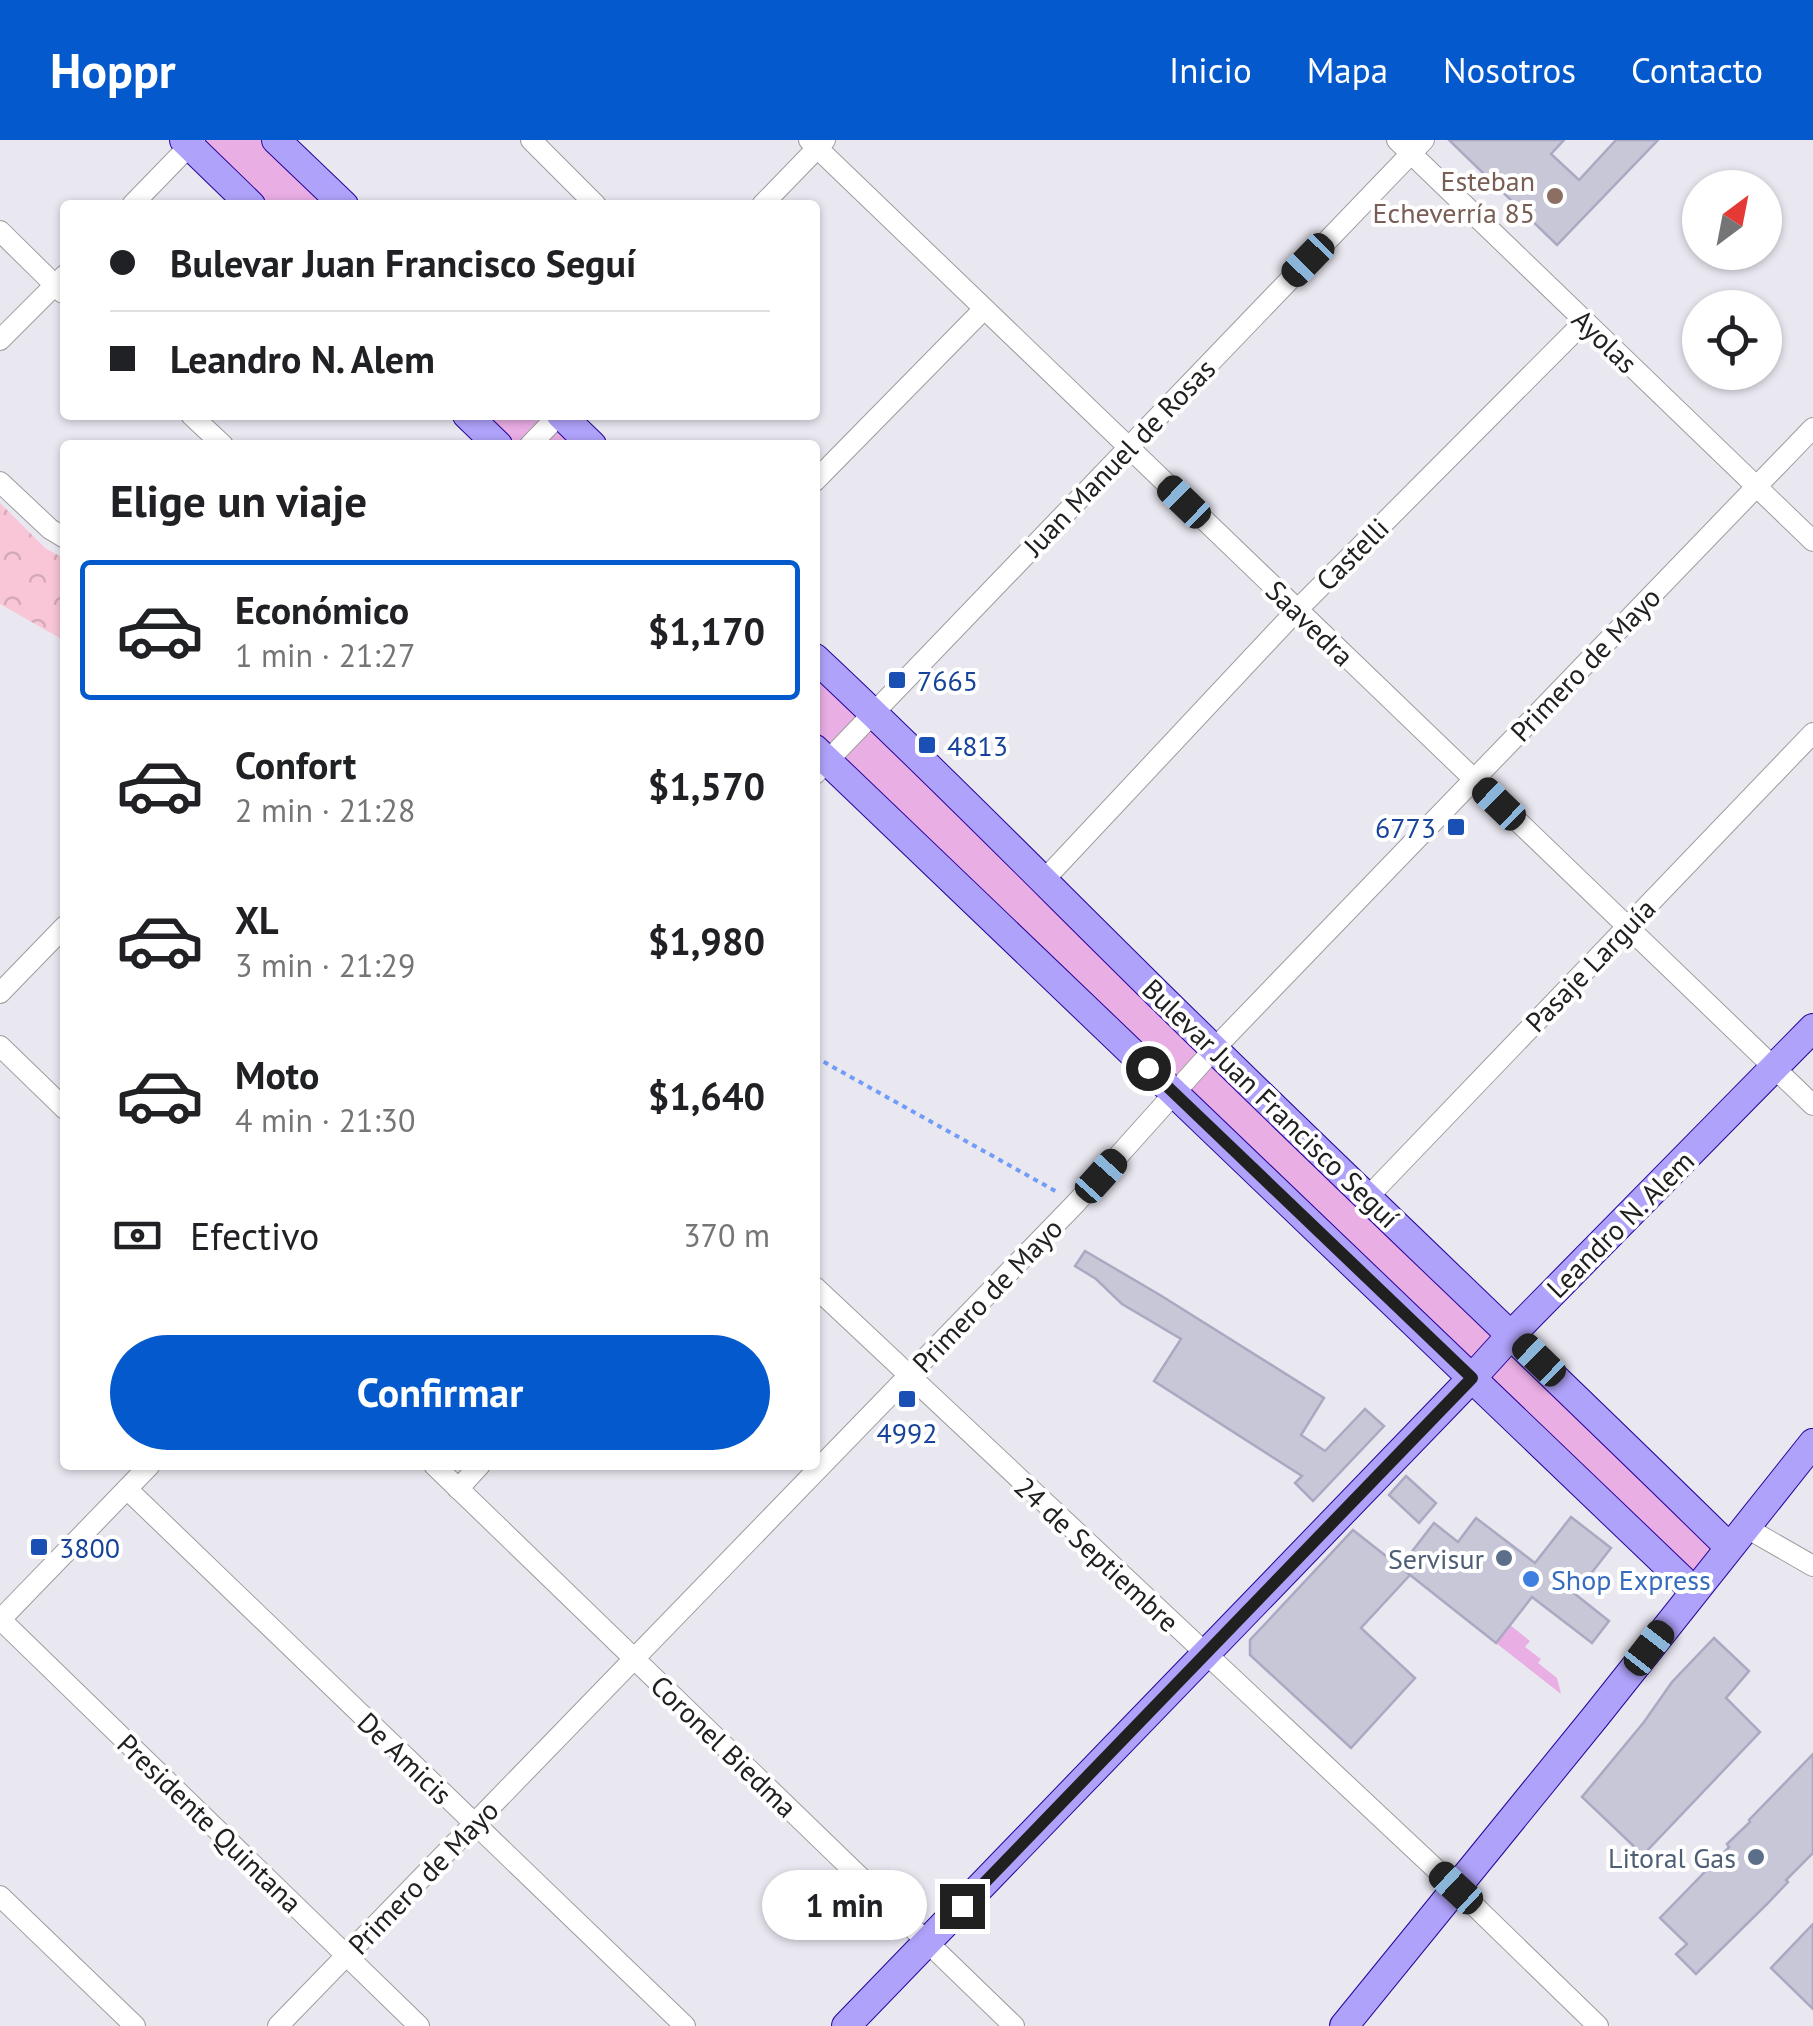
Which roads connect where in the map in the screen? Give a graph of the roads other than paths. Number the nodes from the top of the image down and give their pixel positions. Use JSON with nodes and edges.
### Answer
{"nodes":[{"id":1,"x":276,"y":140,"type":"edge"},
{"id":2,"x":530,"y":140,"type":"edge"},
{"id":3,"x":190,"y":142,"type":"edge"},
{"id":4,"x":817,"y":143,"type":"edge"},
{"id":5,"x":1411,"y":144,"type":"edge"},
{"id":6,"x":137,"y":200,"type":"edge"},
{"id":7,"x":246,"y":200,"type":"edge"},
{"id":8,"x":339,"y":200,"type":"edge"},
{"id":9,"x":591,"y":200,"type":"edge"},
{"id":10,"x":766,"y":200,"type":"edge"},
{"id":11,"x":0,"y":231,"type":"edge"},
{"id":12,"x":60,"y":283,"type":"edge"},
{"id":13,"x":60,"y":287,"type":"edge"},
{"id":14,"x":984,"y":309,"type":"junction"},
{"id":15,"x":1585,"y":321,"type":"junction"},
{"id":16,"x":0,"y":340,"type":"edge"},
{"id":17,"x":196,"y":420,"type":"edge"},
{"id":18,"x":472,"y":420,"type":"edge"},
{"id":19,"x":555,"y":420,"type":"edge"},
{"id":20,"x":565,"y":420,"type":"edge"},
{"id":21,"x":1813,"y":428,"type":"edge"},
{"id":22,"x":217,"y":440,"type":"edge"},
{"id":23,"x":493,"y":440,"type":"edge"},
{"id":24,"x":535,"y":440,"type":"edge"},
{"id":25,"x":587,"y":440,"type":"edge"},
{"id":26,"x":1128,"y":448,"type":"junction"},
{"id":27,"x":820,"y":477,"type":"edge"},
{"id":28,"x":0,"y":482,"type":"edge"},
{"id":29,"x":1756,"y":487,"type":"junction"},
{"id":30,"x":60,"y":535,"type":"edge"},
{"id":31,"x":1813,"y":541,"type":"edge"},
{"id":32,"x":1297,"y":610,"type":"junction"},
{"id":33,"x":820,"y":663,"type":"edge"},
{"id":34,"x":874,"y":713,"type":"junction"},
{"id":35,"x":1813,"y":733,"type":"edge"},
{"id":36,"x":820,"y":760,"type":"edge"},
{"id":37,"x":820,"y":762,"type":"edge"},
{"id":38,"x":1473,"y":780,"type":"junction"},
{"id":39,"x":1043,"y":881,"type":"junction"},
{"id":40,"x":1626,"y":927,"type":"junction"},
{"id":41,"x":60,"y":931,"type":"edge"},
{"id":42,"x":0,"y":994,"type":"edge"},
{"id":43,"x":1813,"y":1028,"type":"edge"},
{"id":44,"x":0,"y":1046,"type":"edge"},
{"id":45,"x":1214,"y":1049,"type":"junction"},
{"id":46,"x":1774,"y":1070,"type":"junction"},
{"id":47,"x":1175,"y":1094,"type":"junction"},
{"id":48,"x":60,"y":1104,"type":"edge"},
{"id":49,"x":1813,"y":1105,"type":"edge"},
{"id":50,"x":1367,"y":1198,"type":"junction"},
{"id":51,"x":820,"y":1292,"type":"edge"},
{"id":52,"x":1512,"y":1334,"type":"junction"},
{"id":53,"x":908,"y":1376,"type":"junction"},
{"id":54,"x":1472,"y":1378,"type":"junction"},
{"id":55,"x":1813,"y":1443,"type":"edge"},
{"id":56,"x":820,"y":1467,"type":"edge"},
{"id":57,"x":145,"y":1470,"type":"edge"},
{"id":58,"x":439,"y":1470,"type":"edge"},
{"id":59,"x":475,"y":1470,"type":"edge"},
{"id":60,"x":817,"y":1470,"type":"edge"},
{"id":61,"x":127,"y":1488,"type":"junction"},
{"id":62,"x":458,"y":1489,"type":"junction"},
{"id":63,"x":1737,"y":1537,"type":"junction"},
{"id":64,"x":1813,"y":1566,"type":"edge"},
{"id":65,"x":1694,"y":1591,"type":"junction"},
{"id":66,"x":0,"y":1620,"type":"edge"},
{"id":67,"x":1205,"y":1654,"type":"junction"},
{"id":68,"x":634,"y":1659,"type":"junction"},
{"id":69,"x":474,"y":1824,"type":"junction"},
{"id":70,"x":1456,"y":1888,"type":"junction"},
{"id":71,"x":0,"y":1896,"type":"edge"},
{"id":72,"x":927,"y":1942,"type":"junction"},
{"id":73,"x":347,"y":1956,"type":"junction"},
{"id":74,"x":135,"y":2026,"type":"edge"},
{"id":75,"x":278,"y":2026,"type":"edge"},
{"id":76,"x":420,"y":2026,"type":"edge"},
{"id":77,"x":685,"y":2026,"type":"edge"},
{"id":78,"x":846,"y":2026,"type":"edge"},
{"id":79,"x":1014,"y":2026,"type":"edge"},
{"id":80,"x":1344,"y":2026,"type":"edge"},
{"id":81,"x":1598,"y":2026,"type":"edge"}],
"edges":[{"from":1,"to":8,"type":"main road"},
{"from":2,"to":9,"type":"street"},
{"from":3,"to":6,"type":"street"},
{"from":3,"to":7,"type":"main road"},
{"from":4,"to":10,"type":"street"},
{"from":4,"to":14,"type":"street","name":"Saavedra"},
{"from":5,"to":15,"type":"street","name":"Ayolas"},
{"from":5,"to":26,"type":"street","name":"Juan Manuel de Rosas"},
{"from":11,"to":12,"type":"street"},
{"from":13,"to":16,"type":"street"},
{"from":14,"to":26,"type":"street","name":"Saavedra"},
{"from":14,"to":27,"type":"street"},
{"from":15,"to":29,"type":"street","name":"Ayolas"},
{"from":15,"to":32,"type":"street","name":"Castelli"},
{"from":17,"to":22,"type":"street"},
{"from":18,"to":23,"type":"main road"},
{"from":19,"to":24,"type":"street"},
{"from":20,"to":25,"type":"main road"},
{"from":21,"to":29,"type":"street","name":"Primero de Mayo"},
{"from":26,"to":32,"type":"street","name":"Saavedra"},
{"from":26,"to":34,"type":"street","name":"Juan Manuel de Rosas"},
{"from":28,"to":30,"type":"street"},
{"from":29,"to":31,"type":"street","name":"Ayolas"},
{"from":29,"to":38,"type":"street","name":"Primero de Mayo"},
{"from":32,"to":38,"type":"street","name":"Saavedra"},
{"from":32,"to":39,"type":"street","name":"Castelli"},
{"from":33,"to":34,"type":"main road","name":"Bulevar Juan Francisco Seguí"},
{"from":34,"to":36,"type":"street","name":"Juan Manuel de Rosas"},
{"from":34,"to":39,"type":"main road","name":"Bulevar Juan Francisco Seguí"},
{"from":35,"to":40,"type":"street","name":"Pasaje Larguía"},
{"from":37,"to":47,"type":"main road"},
{"from":38,"to":40,"type":"street","name":"Saavedra"},
{"from":38,"to":45,"type":"street","name":"Primero de Mayo"},
{"from":39,"to":45,"type":"main road","name":"Bulevar Juan Francisco Seguí"},
{"from":40,"to":46,"type":"street","name":"Saavedra"},
{"from":40,"to":50,"type":"street","name":"Pasaje Larguía"},
{"from":41,"to":42,"type":"street"},
{"from":43,"to":46,"type":"main road","name":"Leandro N. Alem"},
{"from":44,"to":48,"type":"street"},
{"from":45,"to":47,"type":"street","name":"Primero de Mayo"},
{"from":45,"to":50,"type":"main road","name":"Bulevar Juan Francisco Seguí"},
{"from":46,"to":49,"type":"street","name":"Saavedra"},
{"from":46,"to":52,"type":"main road","name":"Leandro N. Alem"},
{"from":47,"to":53,"type":"street","name":"Primero de Mayo"},
{"from":47,"to":54,"type":"main road"},
{"from":50,"to":52,"type":"main road","name":"Bulevar Juan Francisco Seguí"},
{"from":51,"to":53,"type":"street","name":"24 de Septiembre"},
{"from":52,"to":54,"type":"main road","name":"Leandro N. Alem"},
{"from":52,"to":63,"type":"main road","name":"Bulevar Juan Francisco Seguí"},
{"from":53,"to":56,"type":"street","name":"Primero de Mayo"},
{"from":53,"to":67,"type":"street","name":"24 de Septiembre"},
{"from":54,"to":65,"type":"main road"},
{"from":54,"to":67,"type":"main road","name":"Leandro N. Alem"},
{"from":55,"to":63,"type":"main road"},
{"from":57,"to":61,"type":"street"},
{"from":58,"to":62,"type":"street","name":"Coronel Biedma"},
{"from":59,"to":62,"type":"street"},
{"from":60,"to":68,"type":"street","name":"Primero de Mayo"},
{"from":61,"to":66,"type":"street"},
{"from":61,"to":69,"type":"street","name":"De Amicis"},
{"from":62,"to":68,"type":"street","name":"Coronel Biedma"},
{"from":63,"to":64,"type":"street"},
{"from":63,"to":65,"type":"main road"},
{"from":65,"to":70,"type":"main road"},
{"from":66,"to":73,"type":"street","name":"Presidente Quintana"},
{"from":67,"to":70,"type":"street","name":"24 de Septiembre"},
{"from":67,"to":72,"type":"main road","name":"Leandro N. Alem"},
{"from":68,"to":69,"type":"street","name":"Primero de Mayo"},
{"from":68,"to":72,"type":"street","name":"Coronel Biedma"},
{"from":69,"to":73,"type":"street","name":"Primero de Mayo"},
{"from":69,"to":77,"type":"street","name":"De Amicis"},
{"from":70,"to":80,"type":"main road"},
{"from":70,"to":81,"type":"street","name":"24 de Septiembre"},
{"from":71,"to":74,"type":"street"},
{"from":72,"to":78,"type":"main road","name":"Leandro N. Alem"},
{"from":72,"to":79,"type":"street","name":"Coronel Biedma"},
{"from":73,"to":75,"type":"street","name":"Primero de Mayo"},
{"from":73,"to":76,"type":"street","name":"Presidente Quintana"}]}
